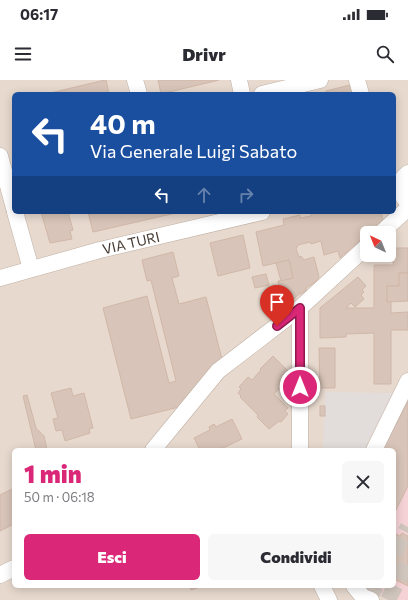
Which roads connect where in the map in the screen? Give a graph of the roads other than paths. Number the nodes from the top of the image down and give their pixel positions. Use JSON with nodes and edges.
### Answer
{"nodes":[{"id":1,"x":135,"y":80,"type":"edge"},
{"id":2,"x":239,"y":80,"type":"edge"},
{"id":3,"x":320,"y":80,"type":"edge"},
{"id":4,"x":357,"y":80,"type":"edge"},
{"id":5,"x":138,"y":92,"type":"edge"},
{"id":6,"x":242,"y":92,"type":"edge"},
{"id":7,"x":270,"y":92,"type":"edge"},
{"id":8,"x":360,"y":92,"type":"edge"},
{"id":9,"x":4,"y":157,"type":"edge"},
{"id":10,"x":401,"y":178,"type":"edge"},
{"id":11,"x":12,"y":198,"type":"edge"},
{"id":12,"x":408,"y":202,"type":"edge"},
{"id":13,"x":408,"y":208,"type":"edge"},
{"id":14,"x":16,"y":214,"type":"edge"},
{"id":15,"x":253,"y":214,"type":"edge"},
{"id":16,"x":389,"y":226,"type":"edge"},
{"id":17,"x":360,"y":252,"type":"edge"},
{"id":18,"x":31,"y":269,"type":"junction"},
{"id":19,"x":0,"y":278,"type":"edge"},
{"id":20,"x":300,"y":308,"type":"junction"},
{"id":21,"x":408,"y":381,"type":"edge"},
{"id":22,"x":155,"y":448,"type":"edge"},
{"id":23,"x":300,"y":448,"type":"edge"},
{"id":24,"x":375,"y":448,"type":"edge"},
{"id":25,"x":12,"y":569,"type":"edge"},
{"id":26,"x":0,"y":575,"type":"edge"},
{"id":27,"x":323,"y":588,"type":"edge"},
{"id":28,"x":356,"y":588,"type":"edge"},
{"id":29,"x":329,"y":600,"type":"edge"},
{"id":30,"x":370,"y":600,"type":"edge"}],
"edges":[{"from":1,"to":5,"type":"street"},
{"from":2,"to":6,"type":"street"},
{"from":3,"to":7,"type":"street"},
{"from":4,"to":8,"type":"street"},
{"from":9,"to":11,"type":"street"},
{"from":10,"to":12,"type":"street"},
{"from":13,"to":16,"type":"street"},
{"from":14,"to":18,"type":"street"},
{"from":15,"to":18,"type":"street","name":"VIA TURI"},
{"from":17,"to":20,"type":"street"},
{"from":18,"to":19,"type":"street","name":"VIA TURI"},
{"from":20,"to":22,"type":"street"},
{"from":20,"to":23,"type":"street"},
{"from":21,"to":24,"type":"street"},
{"from":25,"to":26,"type":"street"},
{"from":27,"to":29,"type":"street"},
{"from":28,"to":30,"type":"street"}]}
